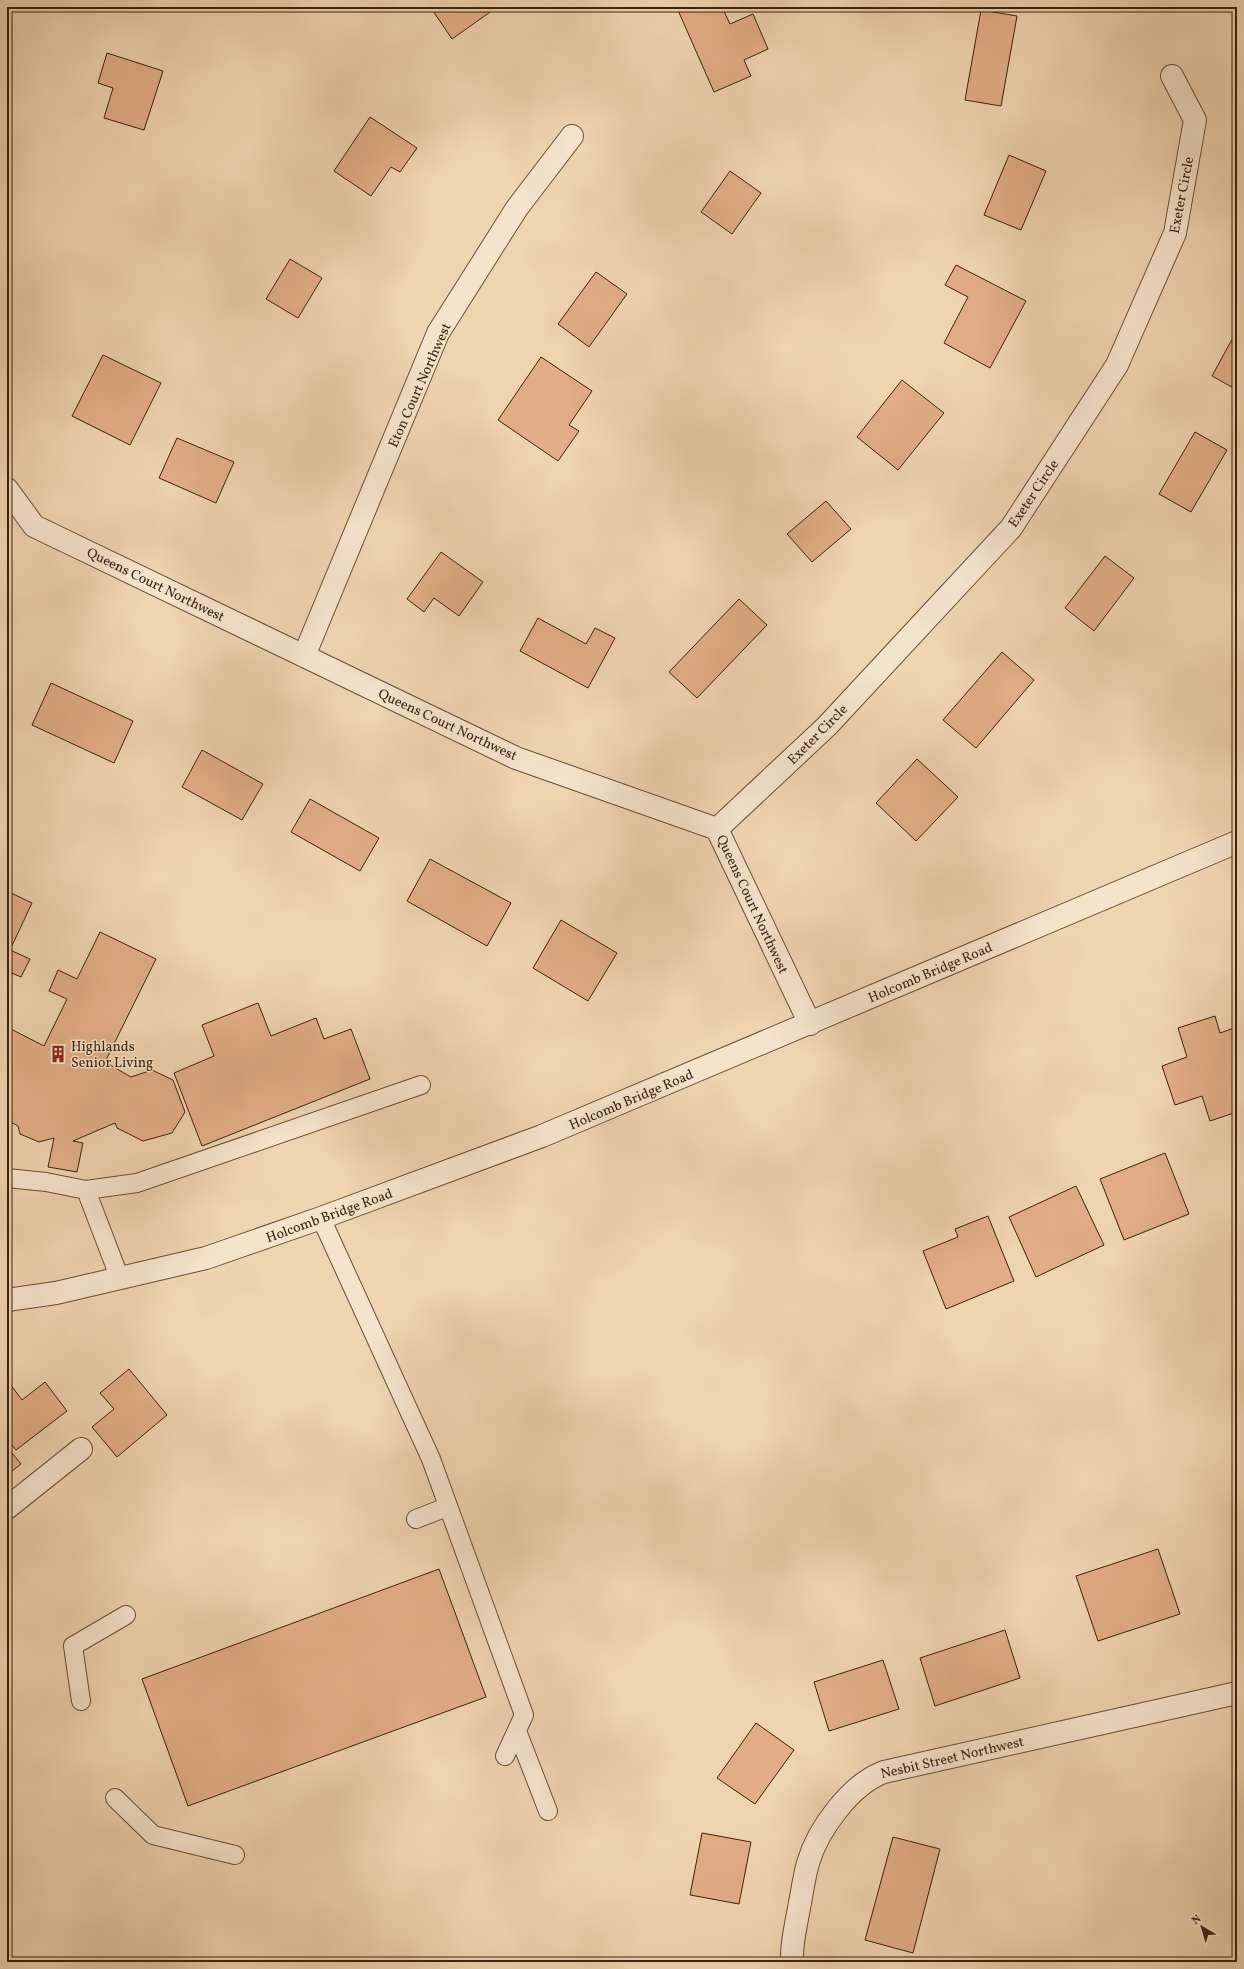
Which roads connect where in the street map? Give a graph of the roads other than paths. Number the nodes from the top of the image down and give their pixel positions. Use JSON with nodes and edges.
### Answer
{"nodes":[{"id":1,"x":1172,"y":76,"type":"dead end"},
{"id":2,"x":572,"y":136,"type":"dead end"},
{"id":3,"x":7,"y":489,"type":"edge"},
{"id":4,"x":304,"y":656,"type":"junction"},
{"id":5,"x":717,"y":829,"type":"junction"},
{"id":6,"x":1237,"y":842,"type":"edge"},
{"id":7,"x":810,"y":1024,"type":"junction"},
{"id":8,"x":421,"y":1085,"type":"dead end"},
{"id":9,"x":7,"y":1178,"type":"edge"},
{"id":10,"x":86,"y":1190,"type":"junction"},
{"id":11,"x":321,"y":1218,"type":"junction"},
{"id":12,"x":120,"y":1280,"type":"junction"},
{"id":13,"x":7,"y":1300,"type":"edge"},
{"id":14,"x":81,"y":1449,"type":"dead end"},
{"id":15,"x":447,"y":1507,"type":"junction"},
{"id":16,"x":7,"y":1508,"type":"edge"},
{"id":17,"x":416,"y":1520,"type":"dead end"},
{"id":18,"x":126,"y":1615,"type":"dead end"},
{"id":19,"x":1237,"y":1693,"type":"edge"},
{"id":20,"x":81,"y":1701,"type":"dead end"},
{"id":21,"x":517,"y":1731,"type":"junction"},
{"id":22,"x":505,"y":1756,"type":"dead end"},
{"id":23,"x":115,"y":1798,"type":"dead end"},
{"id":24,"x":548,"y":1811,"type":"dead end"},
{"id":25,"x":235,"y":1855,"type":"dead end"},
{"id":26,"x":792,"y":1962,"type":"edge"}],
"edges":[{"from":1,"to":5,"type":"street","name":"Exeter Circle"},
{"from":2,"to":4,"type":"street","name":"Eton Court Northwest"},
{"from":3,"to":4,"type":"street","name":"Queens Court Northwest"},
{"from":4,"to":5,"type":"street","name":"Queens Court Northwest"},
{"from":5,"to":7,"type":"street","name":"Queens Court Northwest"},
{"from":6,"to":7,"type":"street","name":"Holcomb Bridge Road"},
{"from":7,"to":11,"type":"street","name":"Holcomb Bridge Road"},
{"from":8,"to":10,"type":"lane"},
{"from":9,"to":10,"type":"lane"},
{"from":10,"to":12,"type":"lane"},
{"from":11,"to":12,"type":"street","name":"Holcomb Bridge Road"},
{"from":11,"to":15,"type":"lane"},
{"from":12,"to":13,"type":"street","name":"Holcomb Bridge Road"},
{"from":14,"to":16,"type":"street"},
{"from":15,"to":17,"type":"lane"},
{"from":15,"to":21,"type":"lane"},
{"from":18,"to":20,"type":"lane"},
{"from":19,"to":26,"type":"street","name":"Nesbit Street Northwest"},
{"from":21,"to":22,"type":"lane"},
{"from":21,"to":24,"type":"lane"},
{"from":23,"to":25,"type":"lane"}]}
